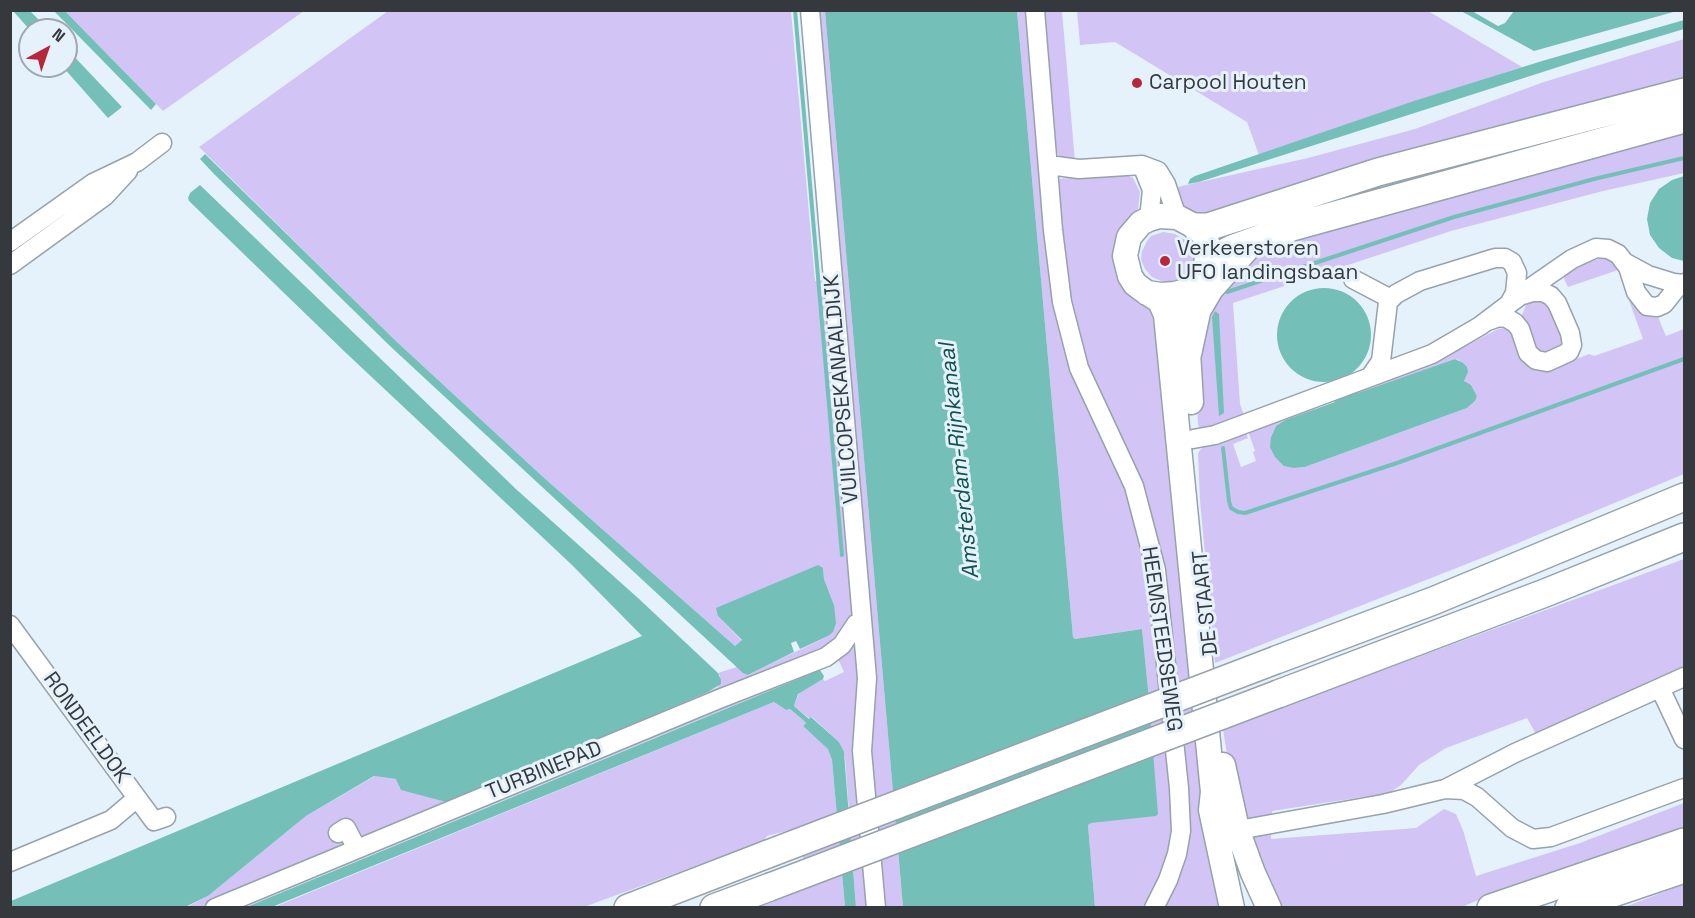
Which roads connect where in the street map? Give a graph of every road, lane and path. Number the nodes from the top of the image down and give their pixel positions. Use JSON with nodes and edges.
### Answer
{"nodes":[{"id":1,"x":810,"y":10,"type":"edge"},
{"id":2,"x":1035,"y":10,"type":"edge"},
{"id":3,"x":1684,"y":92,"type":"edge"},
{"id":4,"x":1684,"y":119,"type":"edge"},
{"id":5,"x":162,"y":143,"type":"dead end"},
{"id":6,"x":137,"y":162,"type":"junction"},
{"id":7,"x":1049,"y":165,"type":"junction"},
{"id":8,"x":1142,"y":165,"type":"junction"},
{"id":9,"x":1149,"y":219,"type":"junction"},
{"id":10,"x":1186,"y":222,"type":"junction"},
{"id":11,"x":1252,"y":241,"type":"junction"},
{"id":12,"x":10,"y":242,"type":"edge"},
{"id":13,"x":1208,"y":261,"type":"junction"},
{"id":14,"x":1624,"y":262,"type":"junction"},
{"id":15,"x":10,"y":265,"type":"edge"},
{"id":16,"x":1353,"y":279,"type":"dead end"},
{"id":17,"x":1684,"y":284,"type":"edge"},
{"id":18,"x":1184,"y":292,"type":"junction"},
{"id":19,"x":1147,"y":293,"type":"junction"},
{"id":20,"x":1391,"y":299,"type":"junction"},
{"id":21,"x":1514,"y":300,"type":"junction"},
{"id":22,"x":1486,"y":322,"type":"junction"},
{"id":23,"x":1188,"y":352,"type":"junction"},
{"id":24,"x":1370,"y":377,"type":"junction"},
{"id":25,"x":1193,"y":439,"type":"junction"},
{"id":26,"x":1684,"y":497,"type":"edge"},
{"id":27,"x":1684,"y":537,"type":"edge"},
{"id":28,"x":862,"y":622,"type":"junction"},
{"id":29,"x":10,"y":625,"type":"edge"},
{"id":30,"x":1684,"y":677,"type":"edge"},
{"id":31,"x":1660,"y":688,"type":"junction"},
{"id":32,"x":1684,"y":740,"type":"edge"},
{"id":33,"x":1684,"y":788,"type":"edge"},
{"id":34,"x":1445,"y":789,"type":"junction"},
{"id":35,"x":1213,"y":792,"type":"junction"},
{"id":36,"x":137,"y":798,"type":"junction"},
{"id":37,"x":160,"y":819,"type":"dead end"},
{"id":38,"x":1230,"y":831,"type":"junction"},
{"id":39,"x":338,"y":833,"type":"dead end"},
{"id":40,"x":1684,"y":842,"type":"edge"},
{"id":41,"x":357,"y":849,"type":"junction"},
{"id":42,"x":10,"y":862,"type":"edge"},
{"id":43,"x":1684,"y":868,"type":"edge"},
{"id":44,"x":215,"y":908,"type":"edge"},
{"id":45,"x":628,"y":908,"type":"edge"},
{"id":46,"x":714,"y":908,"type":"edge"},
{"id":47,"x":876,"y":908,"type":"edge"},
{"id":48,"x":1154,"y":908,"type":"edge"},
{"id":49,"x":1232,"y":908,"type":"edge"},
{"id":50,"x":1253,"y":908,"type":"edge"},
{"id":51,"x":1269,"y":908,"type":"edge"},
{"id":52,"x":1491,"y":908,"type":"edge"},
{"id":53,"x":1569,"y":908,"type":"edge"}],
"edges":[{"from":1,"to":28,"type":"street","name":"VUILCOPSEKANAALDIJK"},
{"from":2,"to":7,"type":"street","name":"HEEMSTEEDSEWEG"},
{"from":3,"to":10,"type":"highway"},
{"from":4,"to":11,"type":"highway"},
{"from":5,"to":6,"type":"street"},
{"from":6,"to":12,"type":"street"},
{"from":6,"to":15,"type":"street"},
{"from":7,"to":8,"type":"street"},
{"from":7,"to":48,"type":"street","name":"HEEMSTEEDSEWEG"},
{"from":8,"to":9,"type":"street"},
{"from":8,"to":10,"type":"street"},
{"from":9,"to":10,"type":"main road"},
{"from":9,"to":19,"type":"main road"},
{"from":10,"to":13,"type":"main road"},
{"from":11,"to":13,"type":"highway"},
{"from":11,"to":23,"type":"highway"},
{"from":13,"to":18,"type":"main road"},
{"from":14,"to":17,"type":"street"},
{"from":14,"to":17,"type":"street"},
{"from":14,"to":21,"type":"street"},
{"from":16,"to":20,"type":"street"},
{"from":18,"to":19,"type":"main road"},
{"from":18,"to":23,"type":"main road","name":"DE STAART"},
{"from":19,"to":35,"type":"main road","name":"DE STAART"},
{"from":20,"to":21,"type":"street"},
{"from":20,"to":24,"type":"street"},
{"from":21,"to":22,"type":"street"},
{"from":21,"to":22,"type":"street"},
{"from":22,"to":24,"type":"street"},
{"from":23,"to":25,"type":"main road","name":"DE STAART"},
{"from":24,"to":25,"type":"street"},
{"from":25,"to":38,"type":"main road","name":"DE STAART"},
{"from":26,"to":45,"type":"highway","bridge":true},
{"from":27,"to":46,"type":"highway","bridge":true},
{"from":28,"to":41,"type":"street","name":"TURBINEPAD"},
{"from":28,"to":47,"type":"street","name":"VUILCOPSEKANAALDIJK"},
{"from":29,"to":36,"type":"street","name":"RONDEELDOK"},
{"from":30,"to":31,"type":"street"},
{"from":31,"to":32,"type":"street"},
{"from":31,"to":34,"type":"street"},
{"from":33,"to":34,"type":"street"},
{"from":34,"to":38,"type":"street"},
{"from":35,"to":38,"type":"main road","name":"DE STAART"},
{"from":35,"to":49,"type":"main road","name":"DE STAART"},
{"from":36,"to":37,"type":"street","name":"RONDEELDOK"},
{"from":36,"to":42,"type":"street"},
{"from":38,"to":50,"type":"main road","name":"DE STAART"},
{"from":38,"to":51,"type":"main road","name":"DE STAART"},
{"from":39,"to":41,"type":"street"},
{"from":40,"to":52,"type":"highway"},
{"from":41,"to":44,"type":"street","name":"TURBINEPAD"},
{"from":43,"to":53,"type":"highway"}]}
